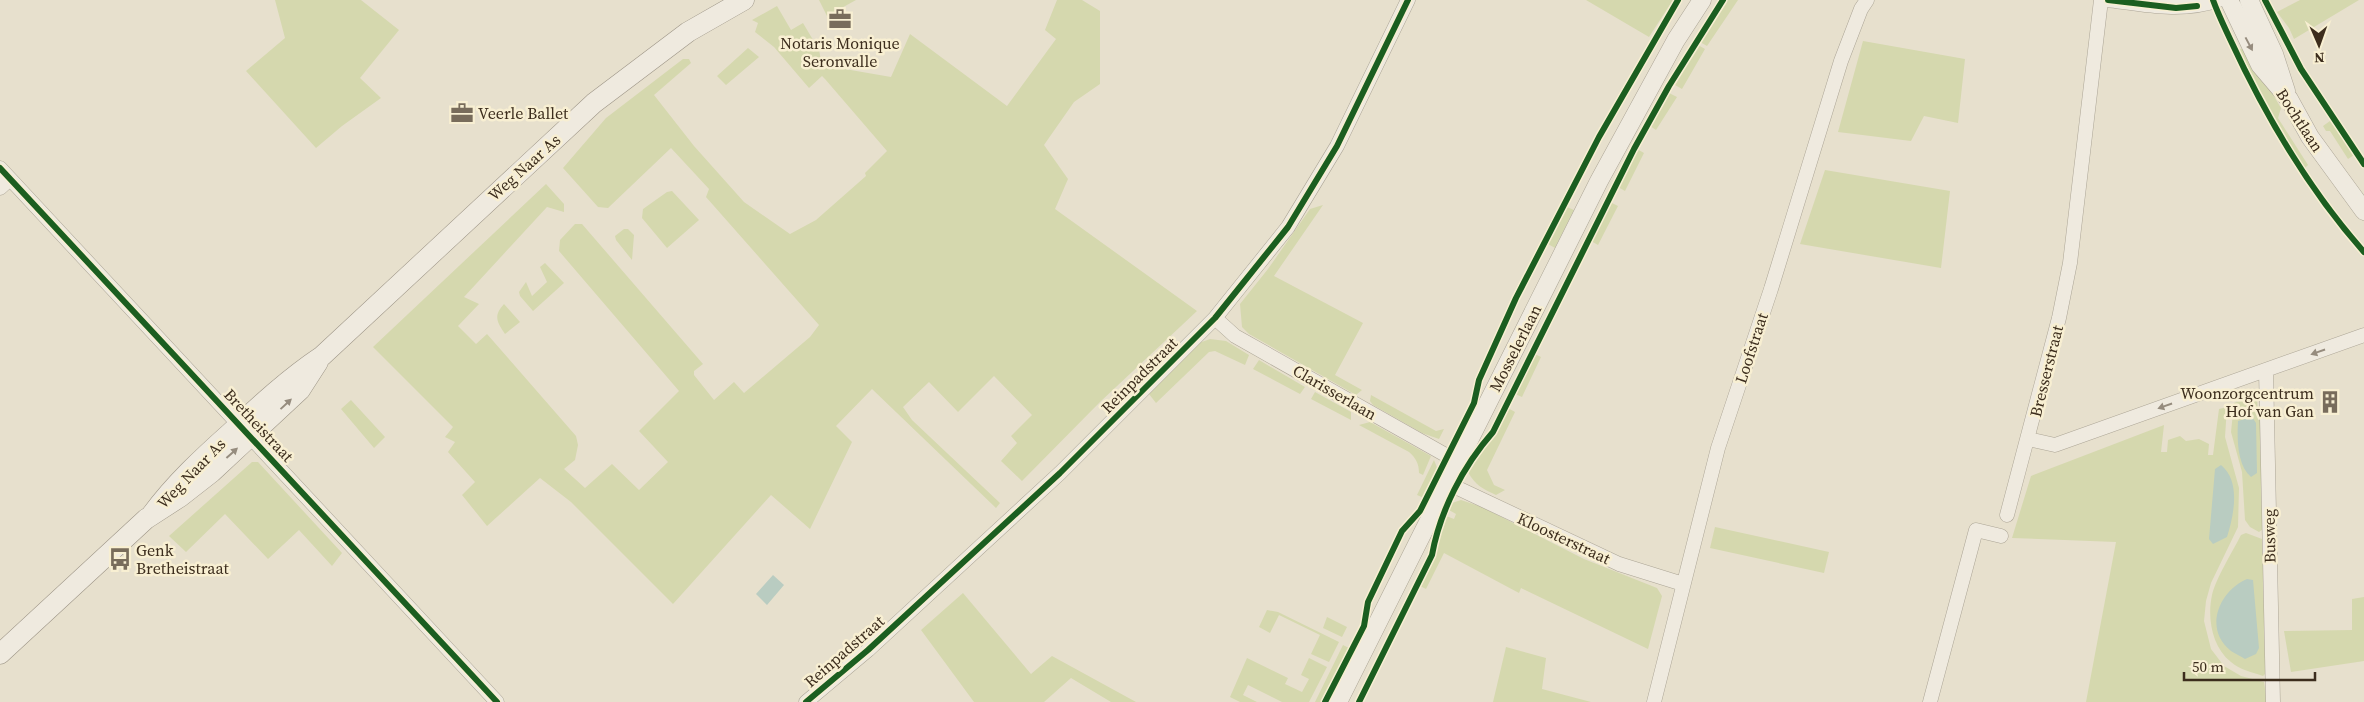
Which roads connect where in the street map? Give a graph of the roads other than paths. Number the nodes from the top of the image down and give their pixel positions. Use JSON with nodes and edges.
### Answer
{"nodes":[{"id":1,"x":744,"y":0,"type":"edge"},
{"id":2,"x":1408,"y":0,"type":"edge"},
{"id":3,"x":1702,"y":0,"type":"edge"},
{"id":4,"x":1867,"y":0,"type":"edge"},
{"id":5,"x":2101,"y":0,"type":"edge"},
{"id":6,"x":2108,"y":0,"type":"edge"},
{"id":7,"x":2219,"y":0,"type":"edge"},
{"id":8,"x":2229,"y":0,"type":"edge"},
{"id":9,"x":2249,"y":0,"type":"edge"},
{"id":10,"x":2288,"y":98,"type":"junction"},
{"id":11,"x":0,"y":168,"type":"edge"},
{"id":12,"x":5,"y":183,"type":"edge"},
{"id":13,"x":2364,"y":211,"type":"edge"},
{"id":14,"x":1215,"y":318,"type":"junction"},
{"id":15,"x":2364,"y":335,"type":"edge"},
{"id":16,"x":2266,"y":370,"type":"junction"},
{"id":17,"x":245,"y":431,"type":"junction"},
{"id":18,"x":2028,"y":439,"type":"junction"},
{"id":19,"x":1458,"y":462,"type":"junction"},
{"id":20,"x":1448,"y":483,"type":"junction"},
{"id":21,"x":2007,"y":515,"type":"dead end"},
{"id":22,"x":2001,"y":536,"type":"dead end"},
{"id":23,"x":1683,"y":584,"type":"junction"},
{"id":24,"x":0,"y":654,"type":"edge"},
{"id":25,"x":497,"y":702,"type":"edge"},
{"id":26,"x":806,"y":702,"type":"edge"},
{"id":27,"x":1338,"y":702,"type":"edge"},
{"id":28,"x":1654,"y":702,"type":"edge"},
{"id":29,"x":1930,"y":702,"type":"edge"},
{"id":30,"x":2273,"y":702,"type":"edge"}],
"edges":[{"from":1,"to":17,"type":"main road","name":"Weg Naar As"},
{"from":2,"to":14,"type":"street","name":"Reinpadstraat"},
{"from":3,"to":19,"type":"street","name":"Mosselerlaan"},
{"from":4,"to":23,"type":"street","name":"Loofstraat"},
{"from":5,"to":18,"type":"street","name":"Bresserstraat"},
{"from":6,"to":7,"type":"street"},
{"from":8,"to":10,"type":"street","name":"Bochtlaan","one_way":true},
{"from":9,"to":10,"type":"street"},
{"from":10,"to":13,"type":"street","name":"Bochtlaan"},
{"from":11,"to":12,"type":"street","name":"Bretheistraat"},
{"from":12,"to":17,"type":"street","name":"Bretheistraat"},
{"from":14,"to":19,"type":"street","name":"Clarisserlaan"},
{"from":14,"to":26,"type":"street","name":"Reinpadstraat"},
{"from":15,"to":16,"type":"street","one_way":true},
{"from":16,"to":18,"type":"street","one_way":true},
{"from":16,"to":30,"type":"street","name":"Busweg"},
{"from":17,"to":24,"type":"main road","name":"Weg Naar As"},
{"from":17,"to":25,"type":"street","name":"Bretheistraat"},
{"from":18,"to":21,"type":"street","name":"Bresserstraat"},
{"from":19,"to":20,"type":"street","name":"Mosselerlaan"},
{"from":20,"to":23,"type":"street","name":"Kloosterstraat"},
{"from":20,"to":27,"type":"street","name":"Mosselerlaan"},
{"from":22,"to":29,"type":"street"},
{"from":23,"to":28,"type":"street","name":"Loofstraat"}]}
